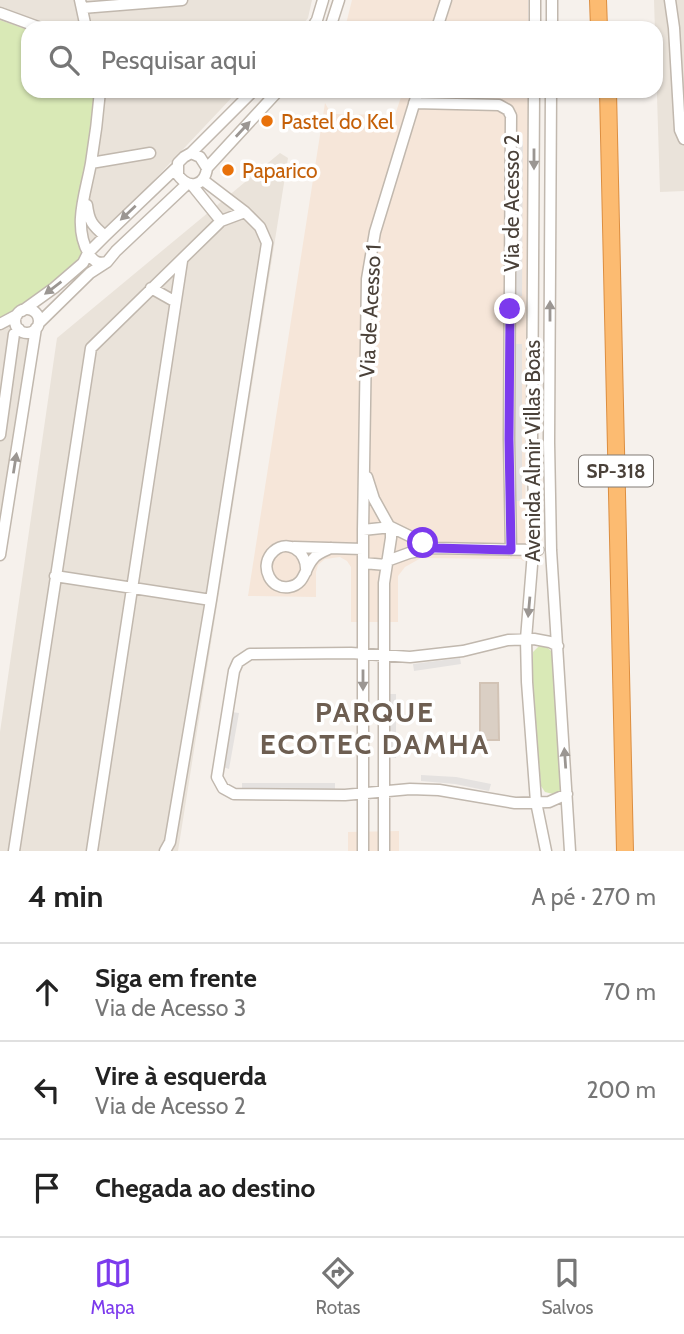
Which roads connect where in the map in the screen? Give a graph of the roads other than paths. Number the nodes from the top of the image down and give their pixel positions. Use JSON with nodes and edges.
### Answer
{"nodes":[{"id":1,"x":182,"y":0,"type":"edge"},
{"id":2,"x":323,"y":0,"type":"edge"},
{"id":3,"x":339,"y":0,"type":"edge"},
{"id":4,"x":446,"y":0,"type":"edge"},
{"id":5,"x":535,"y":0,"type":"edge"},
{"id":6,"x":552,"y":0,"type":"edge"},
{"id":7,"x":598,"y":0,"type":"edge"},
{"id":8,"x":606,"y":0,"type":"edge"},
{"id":9,"x":670,"y":0,"type":"edge"},
{"id":10,"x":81,"y":4,"type":"edge"},
{"id":11,"x":0,"y":13,"type":"edge"},
{"id":12,"x":22,"y":21,"type":"edge"},
{"id":13,"x":316,"y":21,"type":"edge"},
{"id":14,"x":332,"y":21,"type":"edge"},
{"id":15,"x":440,"y":21,"type":"edge"},
{"id":16,"x":535,"y":21,"type":"edge"},
{"id":17,"x":552,"y":21,"type":"edge"},
{"id":18,"x":599,"y":21,"type":"edge"},
{"id":19,"x":607,"y":21,"type":"edge"},
{"id":20,"x":674,"y":28,"type":"junction"},
{"id":21,"x":684,"y":36,"type":"edge"},
{"id":22,"x":99,"y":98,"type":"edge"},
{"id":23,"x":246,"y":98,"type":"edge"},
{"id":24,"x":272,"y":98,"type":"edge"},
{"id":25,"x":416,"y":98,"type":"edge"},
{"id":26,"x":534,"y":98,"type":"edge"},
{"id":27,"x":551,"y":98,"type":"edge"},
{"id":28,"x":600,"y":98,"type":"edge"},
{"id":29,"x":608,"y":98,"type":"edge"},
{"id":30,"x":414,"y":103,"type":"junction"},
{"id":31,"x":684,"y":139,"type":"edge"},
{"id":32,"x":150,"y":153,"type":"dead end"},
{"id":33,"x":191,"y":153,"type":"junction"},
{"id":34,"x":91,"y":163,"type":"junction"},
{"id":35,"x":177,"y":167,"type":"junction"},
{"id":36,"x":207,"y":168,"type":"junction"},
{"id":37,"x":203,"y":180,"type":"junction"},
{"id":38,"x":189,"y":184,"type":"junction"},
{"id":39,"x":85,"y":191,"type":"junction"},
{"id":40,"x":245,"y":212,"type":"junction"},
{"id":41,"x":221,"y":221,"type":"junction"},
{"id":42,"x":95,"y":228,"type":"junction"},
{"id":43,"x":105,"y":236,"type":"junction"},
{"id":44,"x":86,"y":247,"type":"junction"},
{"id":45,"x":182,"y":261,"type":"junction"},
{"id":46,"x":107,"y":262,"type":"junction"},
{"id":47,"x":151,"y":288,"type":"junction"},
{"id":48,"x":174,"y":302,"type":"junction"},
{"id":49,"x":20,"y":313,"type":"junction"},
{"id":50,"x":0,"y":324,"type":"edge"},
{"id":51,"x":38,"y":326,"type":"junction"},
{"id":52,"x":18,"y":328,"type":"junction"},
{"id":53,"x":0,"y":330,"type":"edge"},
{"id":54,"x":0,"y":435,"type":"edge"},
{"id":55,"x":365,"y":454,"type":"junction"},
{"id":56,"x":390,"y":526,"type":"junction"},
{"id":57,"x":363,"y":530,"type":"junction"},
{"id":58,"x":292,"y":547,"type":"junction"},
{"id":59,"x":331,"y":548,"type":"junction"},
{"id":60,"x":434,"y":548,"type":"junction"},
{"id":61,"x":363,"y":549,"type":"junction"},
{"id":62,"x":511,"y":550,"type":"junction"},
{"id":63,"x":534,"y":550,"type":"junction"},
{"id":64,"x":551,"y":550,"type":"junction"},
{"id":65,"x":0,"y":555,"type":"edge"},
{"id":66,"x":363,"y":563,"type":"junction"},
{"id":67,"x":386,"y":563,"type":"junction"},
{"id":68,"x":306,"y":572,"type":"junction"},
{"id":69,"x":55,"y":576,"type":"junction"},
{"id":70,"x":131,"y":587,"type":"junction"},
{"id":71,"x":211,"y":600,"type":"junction"},
{"id":72,"x":526,"y":639,"type":"junction"},
{"id":73,"x":558,"y":646,"type":"junction"},
{"id":74,"x":363,"y":654,"type":"junction"},
{"id":75,"x":384,"y":655,"type":"junction"},
{"id":76,"x":384,"y":792,"type":"junction"},
{"id":77,"x":363,"y":793,"type":"junction"},
{"id":78,"x":567,"y":794,"type":"junction"},
{"id":79,"x":536,"y":802,"type":"junction"},
{"id":80,"x":14,"y":851,"type":"edge"},
{"id":81,"x":92,"y":851,"type":"edge"},
{"id":82,"x":165,"y":851,"type":"edge"},
{"id":83,"x":363,"y":851,"type":"edge"},
{"id":84,"x":384,"y":851,"type":"edge"},
{"id":85,"x":546,"y":851,"type":"edge"},
{"id":86,"x":570,"y":851,"type":"edge"},
{"id":87,"x":616,"y":851,"type":"edge"},
{"id":88,"x":625,"y":851,"type":"edge"}],
"edges":[{"from":1,"to":10,"type":"street"},
{"from":2,"to":13,"type":"street"},
{"from":3,"to":14,"type":"street"},
{"from":4,"to":15,"type":"street"},
{"from":5,"to":16,"type":"street"},
{"from":6,"to":17,"type":"street"},
{"from":7,"to":18,"type":"highway"},
{"from":8,"to":19,"type":"highway"},
{"from":9,"to":20,"type":"street"},
{"from":11,"to":12,"type":"street"},
{"from":20,"to":21,"type":"street"},
{"from":20,"to":31,"type":"street"},
{"from":22,"to":34,"type":"street"},
{"from":23,"to":33,"type":"street"},
{"from":36,"to":24,"type":"street","one_way":true},
{"from":25,"to":30,"type":"street","name":"Via de Acesso 1"},
{"from":26,"to":63,"type":"street","name":"Avenida Almir Villas Boas","one_way":true},
{"from":64,"to":27,"type":"street","name":"Avenida Almir Villas Boas","one_way":true},
{"from":28,"to":87,"type":"highway","number":"SP-318"},
{"from":29,"to":88,"type":"highway","number":"SP-318"},
{"from":30,"to":55,"type":"street","name":"Via de Acesso 1"},
{"from":30,"to":62,"type":"street","name":"Via de Acesso 2"},
{"from":32,"to":34,"type":"street"},
{"from":33,"to":35,"type":"street"},
{"from":33,"to":36,"type":"street"},
{"from":34,"to":39,"type":"street"},
{"from":35,"to":38,"type":"street"},
{"from":35,"to":43,"type":"street","one_way":true},
{"from":36,"to":37,"type":"street"},
{"from":37,"to":38,"type":"street"},
{"from":37,"to":40,"type":"street"},
{"from":38,"to":41,"type":"street"},
{"from":38,"to":46,"type":"street"},
{"from":39,"to":42,"type":"street"},
{"from":39,"to":44,"type":"street"},
{"from":40,"to":41,"type":"street"},
{"from":40,"to":71,"type":"street"},
{"from":41,"to":45,"type":"street"},
{"from":42,"to":43,"type":"street"},
{"from":42,"to":44,"type":"street"},
{"from":43,"to":44,"type":"street"},
{"from":44,"to":46,"type":"street"},
{"from":44,"to":49,"type":"street","one_way":true},
{"from":45,"to":47,"type":"street"},
{"from":45,"to":48,"type":"street"},
{"from":46,"to":51,"type":"street"},
{"from":47,"to":48,"type":"street"},
{"from":47,"to":69,"type":"street"},
{"from":48,"to":70,"type":"street"},
{"from":49,"to":50,"type":"street"},
{"from":49,"to":51,"type":"street"},
{"from":49,"to":52,"type":"street"},
{"from":51,"to":52,"type":"street"},
{"from":65,"to":51,"type":"street","one_way":true},
{"from":52,"to":53,"type":"street"},
{"from":52,"to":54,"type":"street"},
{"from":55,"to":56,"type":"street"},
{"from":55,"to":57,"type":"street"},
{"from":56,"to":57,"type":"street"},
{"from":56,"to":60,"type":"street"},
{"from":56,"to":67,"type":"street"},
{"from":57,"to":61,"type":"street"},
{"from":58,"to":59,"type":"street"},
{"from":58,"to":68,"type":"street"},
{"from":58,"to":68,"type":"street"},
{"from":59,"to":61,"type":"street"},
{"from":59,"to":68,"type":"street"},
{"from":60,"to":62,"type":"street"},
{"from":60,"to":67,"type":"street"},
{"from":61,"to":66,"type":"street"},
{"from":62,"to":63,"type":"street"},
{"from":63,"to":64,"type":"street"},
{"from":63,"to":72,"type":"street","name":"Avenida Almir Villas Boas","one_way":true},
{"from":64,"to":73,"type":"street","name":"Avenida Almir Villas Boas"},
{"from":66,"to":67,"type":"street"},
{"from":66,"to":74,"type":"street"},
{"from":67,"to":75,"type":"street"},
{"from":69,"to":70,"type":"street"},
{"from":69,"to":80,"type":"street"},
{"from":70,"to":71,"type":"street"},
{"from":70,"to":81,"type":"street"},
{"from":71,"to":82,"type":"street"},
{"from":72,"to":73,"type":"street"},
{"from":72,"to":75,"type":"street"},
{"from":72,"to":79,"type":"street","name":"Avenida Almir Villas Boas"},
{"from":78,"to":73,"type":"street","name":"Avenida Almir Villas Boas","one_way":true},
{"from":74,"to":75,"type":"street"},
{"from":74,"to":77,"type":"street","one_way":true},
{"from":74,"to":77,"type":"street"},
{"from":75,"to":76,"type":"street"},
{"from":76,"to":77,"type":"street"},
{"from":76,"to":79,"type":"street"},
{"from":76,"to":84,"type":"street"},
{"from":77,"to":83,"type":"street"},
{"from":78,"to":79,"type":"street"},
{"from":78,"to":86,"type":"street","name":"Avenida Almir Villas Boas"},
{"from":79,"to":85,"type":"street","name":"Avenida Almir Villas Boas"}]}
